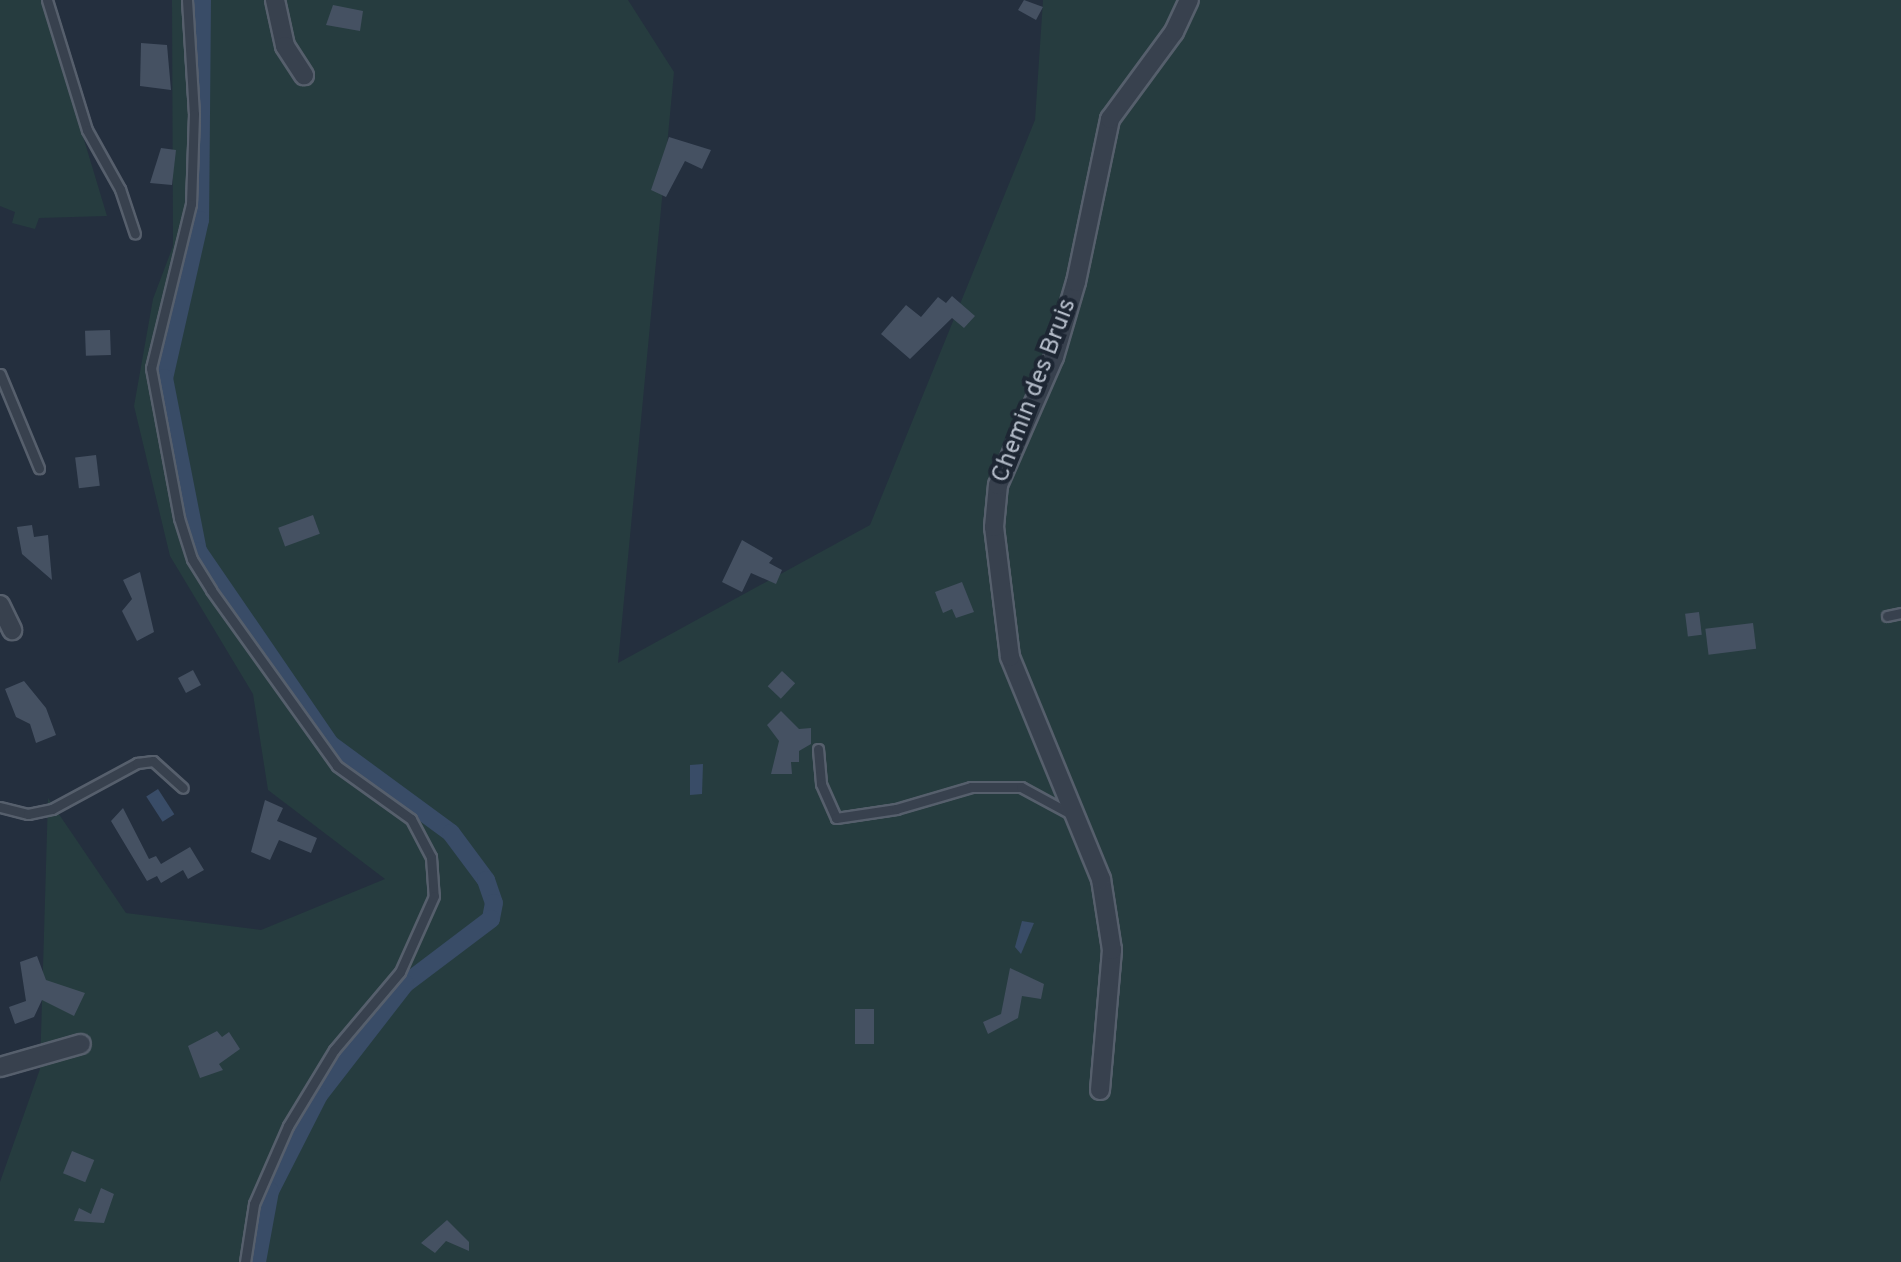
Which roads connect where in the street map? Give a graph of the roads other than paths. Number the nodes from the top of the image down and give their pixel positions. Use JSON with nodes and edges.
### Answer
{"nodes":[{"id":1,"x":48,"y":0,"type":"edge"},
{"id":2,"x":187,"y":0,"type":"edge"},
{"id":3,"x":275,"y":0,"type":"edge"},
{"id":4,"x":1190,"y":0,"type":"edge"},
{"id":5,"x":304,"y":75,"type":"dead end"},
{"id":6,"x":135,"y":234,"type":"dead end"},
{"id":7,"x":0,"y":374,"type":"edge"},
{"id":8,"x":38,"y":468,"type":"dead end"},
{"id":9,"x":0,"y":604,"type":"edge"},
{"id":10,"x":1901,"y":614,"type":"edge"},
{"id":11,"x":1887,"y":616,"type":"dead end"},
{"id":12,"x":12,"y":630,"type":"dead end"},
{"id":13,"x":818,"y":749,"type":"dead end"},
{"id":14,"x":183,"y":788,"type":"dead end"},
{"id":15,"x":0,"y":806,"type":"edge"},
{"id":16,"x":1078,"y":818,"type":"junction"},
{"id":17,"x":81,"y":1044,"type":"dead end"},
{"id":18,"x":0,"y":1067,"type":"edge"},
{"id":19,"x":1100,"y":1090,"type":"dead end"},
{"id":20,"x":245,"y":1262,"type":"edge"}],
"edges":[{"from":1,"to":6,"type":"lane"},
{"from":2,"to":20,"type":"lane"},
{"from":3,"to":5,"type":"street"},
{"from":4,"to":16,"type":"street","name":"Chemin des Bruis"},
{"from":7,"to":8,"type":"lane"},
{"from":9,"to":12,"type":"street"},
{"from":10,"to":11,"type":"lane"},
{"from":13,"to":16,"type":"lane"},
{"from":14,"to":15,"type":"lane"},
{"from":16,"to":19,"type":"street","name":"Chemin des Bruis"},
{"from":17,"to":18,"type":"street"}]}
